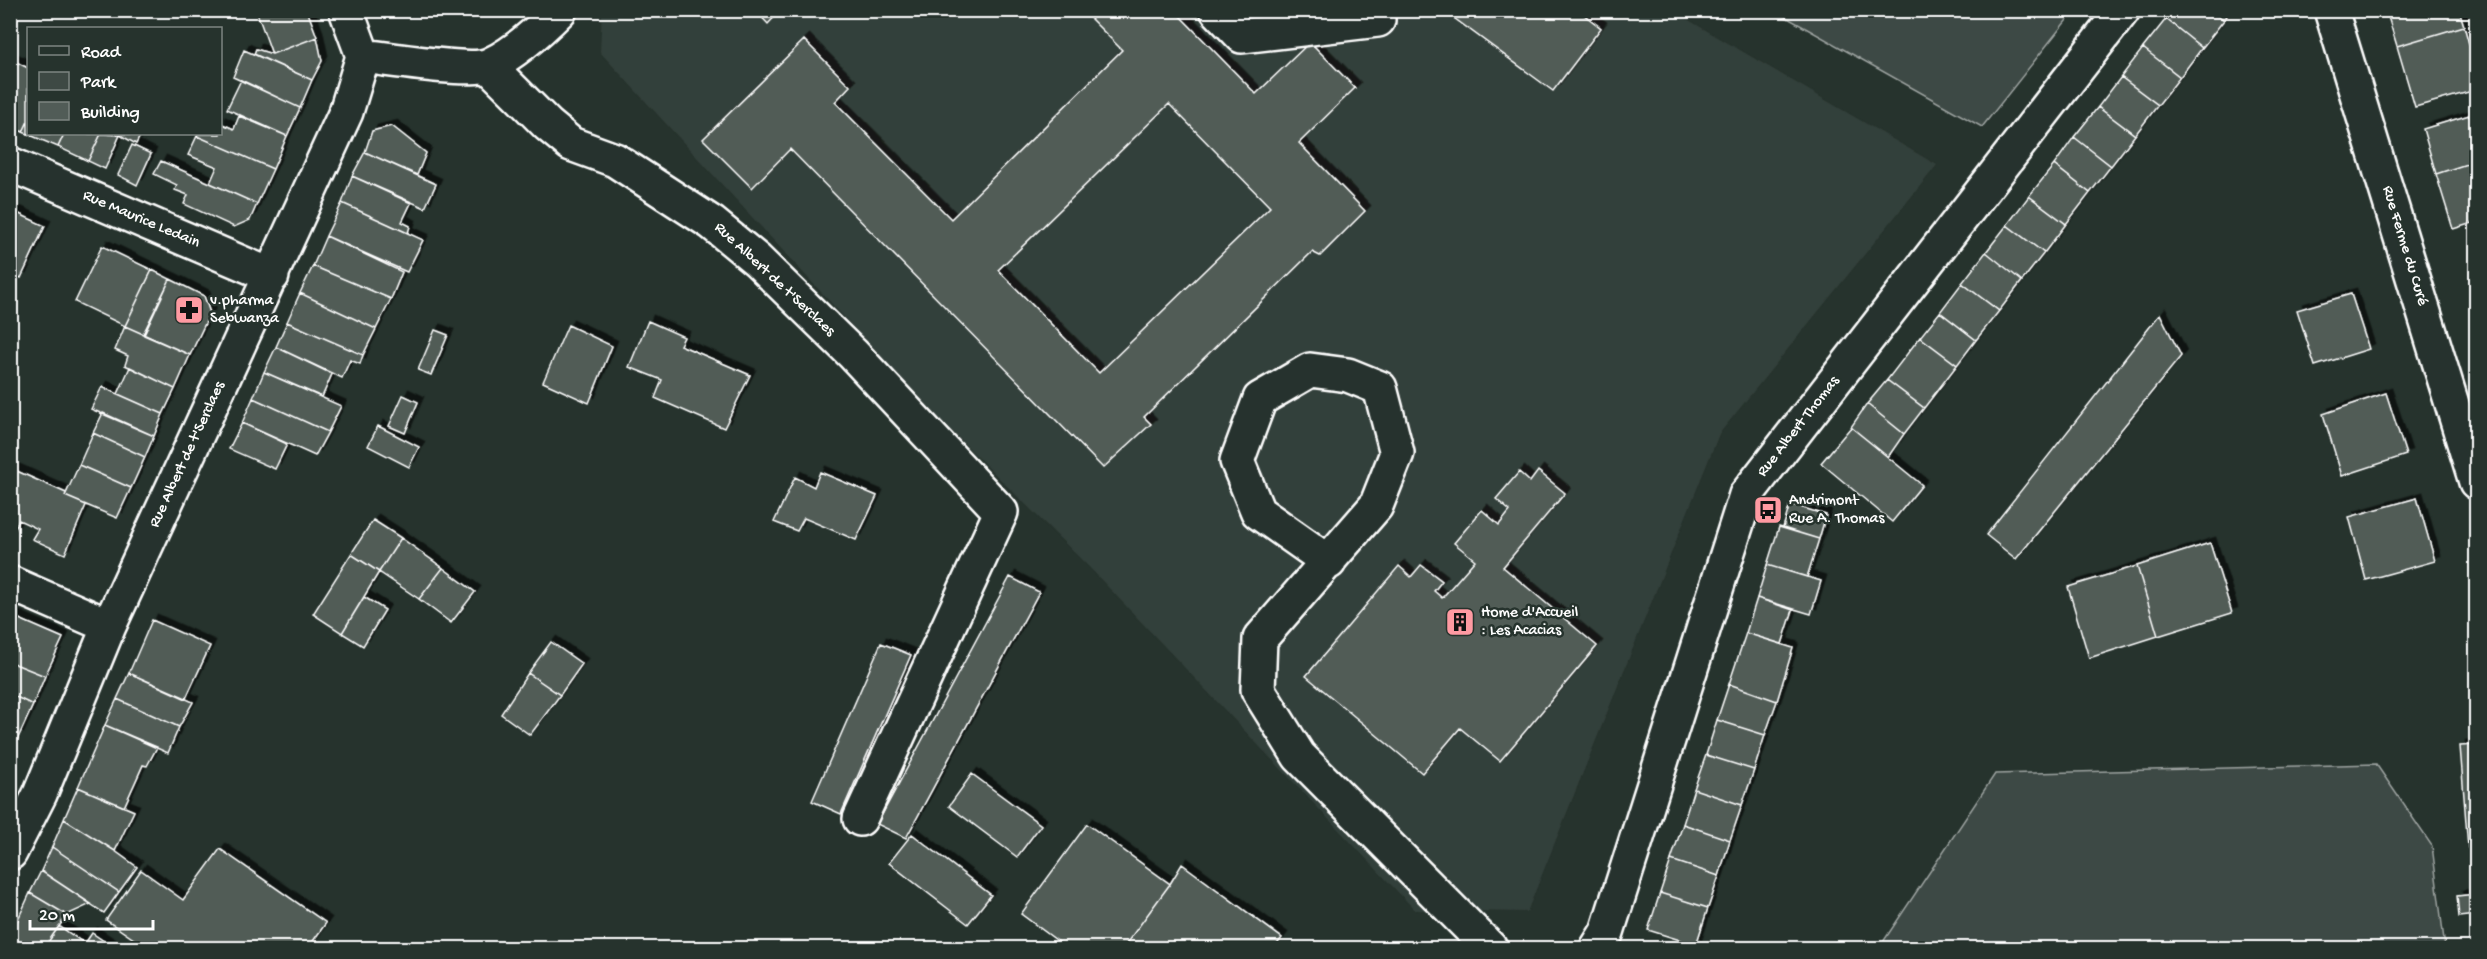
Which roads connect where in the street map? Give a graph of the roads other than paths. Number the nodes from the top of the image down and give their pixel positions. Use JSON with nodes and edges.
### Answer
{"nodes":[{"id":1,"x":346,"y":10,"type":"edge"},
{"id":2,"x":560,"y":10,"type":"edge"},
{"id":3,"x":1217,"y":10,"type":"edge"},
{"id":4,"x":2123,"y":10,"type":"edge"},
{"id":5,"x":2331,"y":10,"type":"edge"},
{"id":6,"x":1378,"y":20,"type":"dead end"},
{"id":7,"x":363,"y":56,"type":"junction"},
{"id":8,"x":489,"y":66,"type":"junction"},
{"id":9,"x":10,"y":164,"type":"edge"},
{"id":10,"x":272,"y":276,"type":"junction"},
{"id":11,"x":2476,"y":482,"type":"edge"},
{"id":12,"x":1329,"y":562,"type":"junction"},
{"id":13,"x":10,"y":583,"type":"edge"},
{"id":14,"x":109,"y":626,"type":"junction"},
{"id":15,"x":860,"y":819,"type":"dead end"},
{"id":16,"x":10,"y":853,"type":"edge"},
{"id":17,"x":1490,"y":948,"type":"edge"},
{"id":18,"x":1597,"y":948,"type":"edge"}],
"edges":[{"from":1,"to":7,"type":"street"},
{"from":2,"to":8,"type":"street"},
{"from":3,"to":6,"type":"street"},
{"from":4,"to":18,"type":"street","name":"Rue Albert Thomas"},
{"from":5,"to":11,"type":"street","name":"Rue Ferme du Curé"},
{"from":7,"to":8,"type":"street"},
{"from":7,"to":10,"type":"street","name":"Rue Albert de t'Serclaes"},
{"from":8,"to":15,"type":"street","name":"Rue Albert de t'Serclaes"},
{"from":9,"to":10,"type":"street","name":"Rue Maurice Ledain"},
{"from":10,"to":14,"type":"street","name":"Rue Albert de t'Serclaes"},
{"from":12,"to":12,"type":"street"},
{"from":12,"to":17,"type":"street"},
{"from":13,"to":14,"type":"street"},
{"from":14,"to":16,"type":"street","name":"Rue Albert de t'Serclaes"}]}
